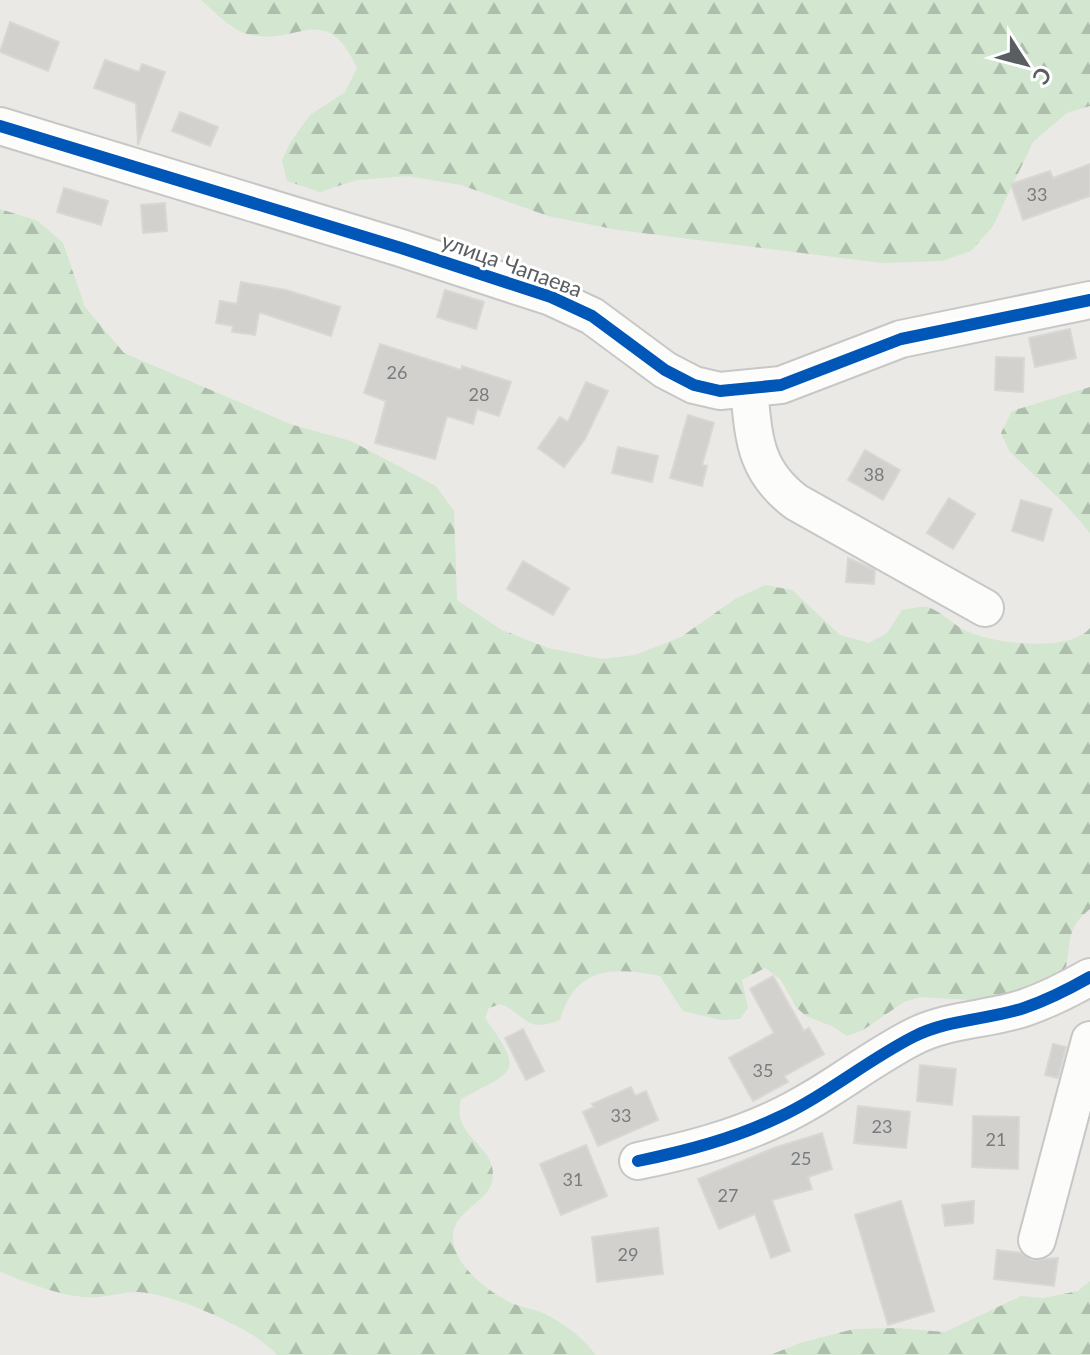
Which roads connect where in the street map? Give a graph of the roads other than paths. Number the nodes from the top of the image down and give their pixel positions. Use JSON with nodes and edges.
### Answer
{"nodes":[{"id":1,"x":0,"y":126,"type":"edge"},
{"id":2,"x":1090,"y":300,"type":"edge"},
{"id":3,"x":749,"y":390,"type":"junction"},
{"id":4,"x":985,"y":608,"type":"dead end"},
{"id":5,"x":1090,"y":977,"type":"edge"},
{"id":6,"x":1090,"y":1040,"type":"edge"},
{"id":7,"x":638,"y":1161,"type":"dead end"},
{"id":8,"x":1037,"y":1240,"type":"dead end"}],
"edges":[{"from":1,"to":3,"type":"street","name":"улица Чапаева"},
{"from":2,"to":3,"type":"street","name":"улица Чапаева"},
{"from":3,"to":4,"type":"street"},
{"from":5,"to":7,"type":"street"},
{"from":6,"to":8,"type":"street"}]}
